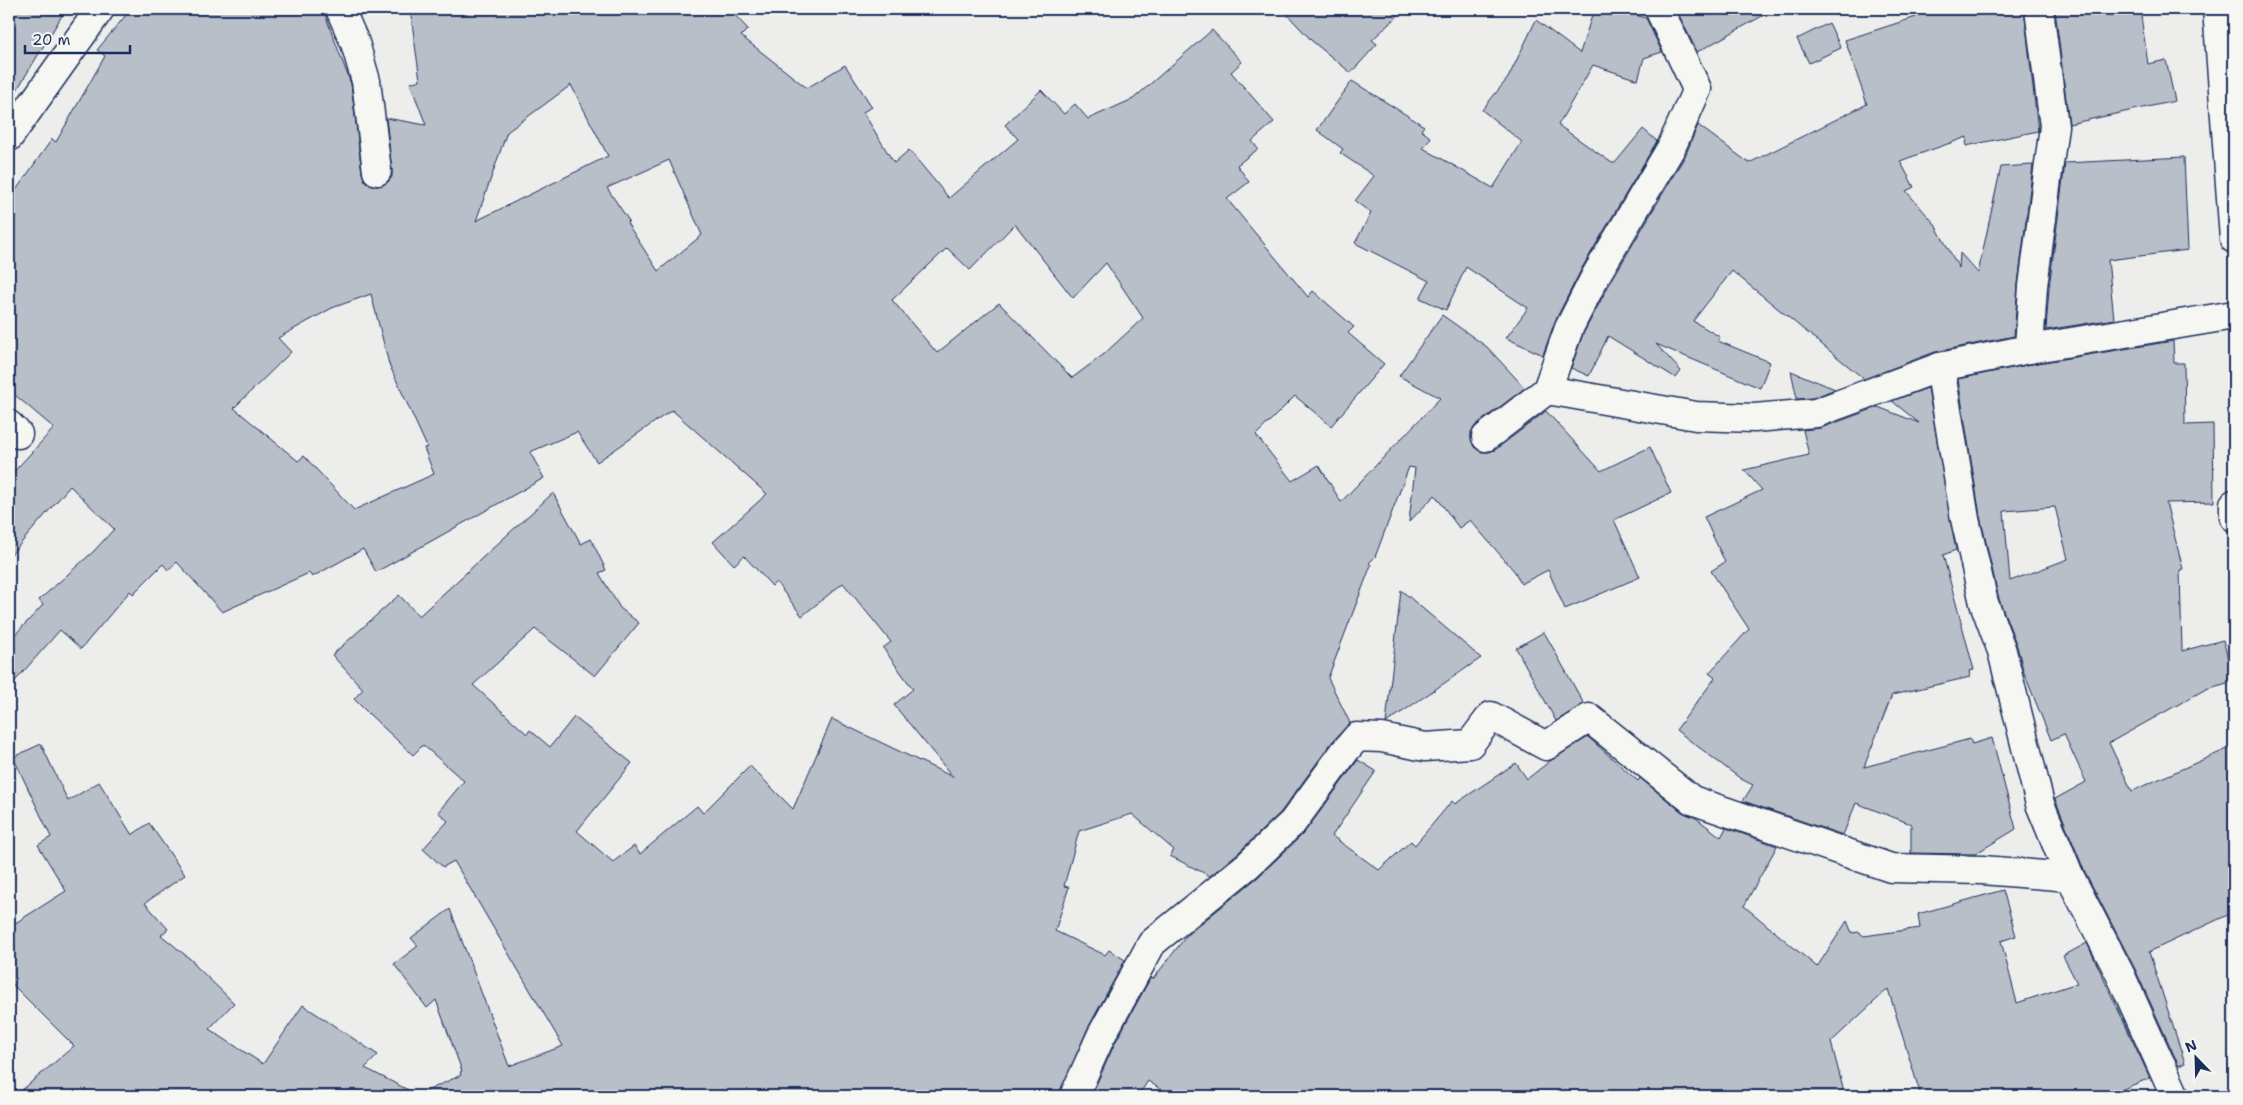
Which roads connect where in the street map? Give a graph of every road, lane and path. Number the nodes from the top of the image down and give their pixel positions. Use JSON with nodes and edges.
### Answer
{"nodes":[{"id":1,"x":100,"y":9,"type":"edge"},
{"id":2,"x":340,"y":9,"type":"edge"},
{"id":3,"x":1659,"y":9,"type":"edge"},
{"id":4,"x":2039,"y":9,"type":"edge"},
{"id":5,"x":2217,"y":9,"type":"edge"},
{"id":6,"x":9,"y":137,"type":"edge"},
{"id":7,"x":377,"y":172,"type":"dead end"},
{"id":8,"x":2234,"y":239,"type":"edge"},
{"id":9,"x":2234,"y":315,"type":"edge"},
{"id":10,"x":2029,"y":349,"type":"junction"},
{"id":11,"x":1940,"y":367,"type":"junction"},
{"id":12,"x":1547,"y":390,"type":"junction"},
{"id":13,"x":1486,"y":437,"type":"dead end"},
{"id":14,"x":2234,"y":504,"type":"edge"},
{"id":15,"x":2234,"y":517,"type":"edge"},
{"id":16,"x":2070,"y":878,"type":"junction"},
{"id":17,"x":1074,"y":1096,"type":"edge"},
{"id":18,"x":2175,"y":1096,"type":"edge"}],
"edges":[{"from":1,"to":6,"type":"street"},
{"from":2,"to":7,"type":"street"},
{"from":3,"to":12,"type":"street"},
{"from":4,"to":10,"type":"street"},
{"from":5,"to":8,"type":"street"},
{"from":9,"to":10,"type":"street"},
{"from":10,"to":11,"type":"street"},
{"from":11,"to":12,"type":"street"},
{"from":11,"to":16,"type":"street"},
{"from":12,"to":13,"type":"street"},
{"from":14,"to":15,"type":"street"},
{"from":16,"to":17,"type":"street"},
{"from":16,"to":18,"type":"street"}]}
